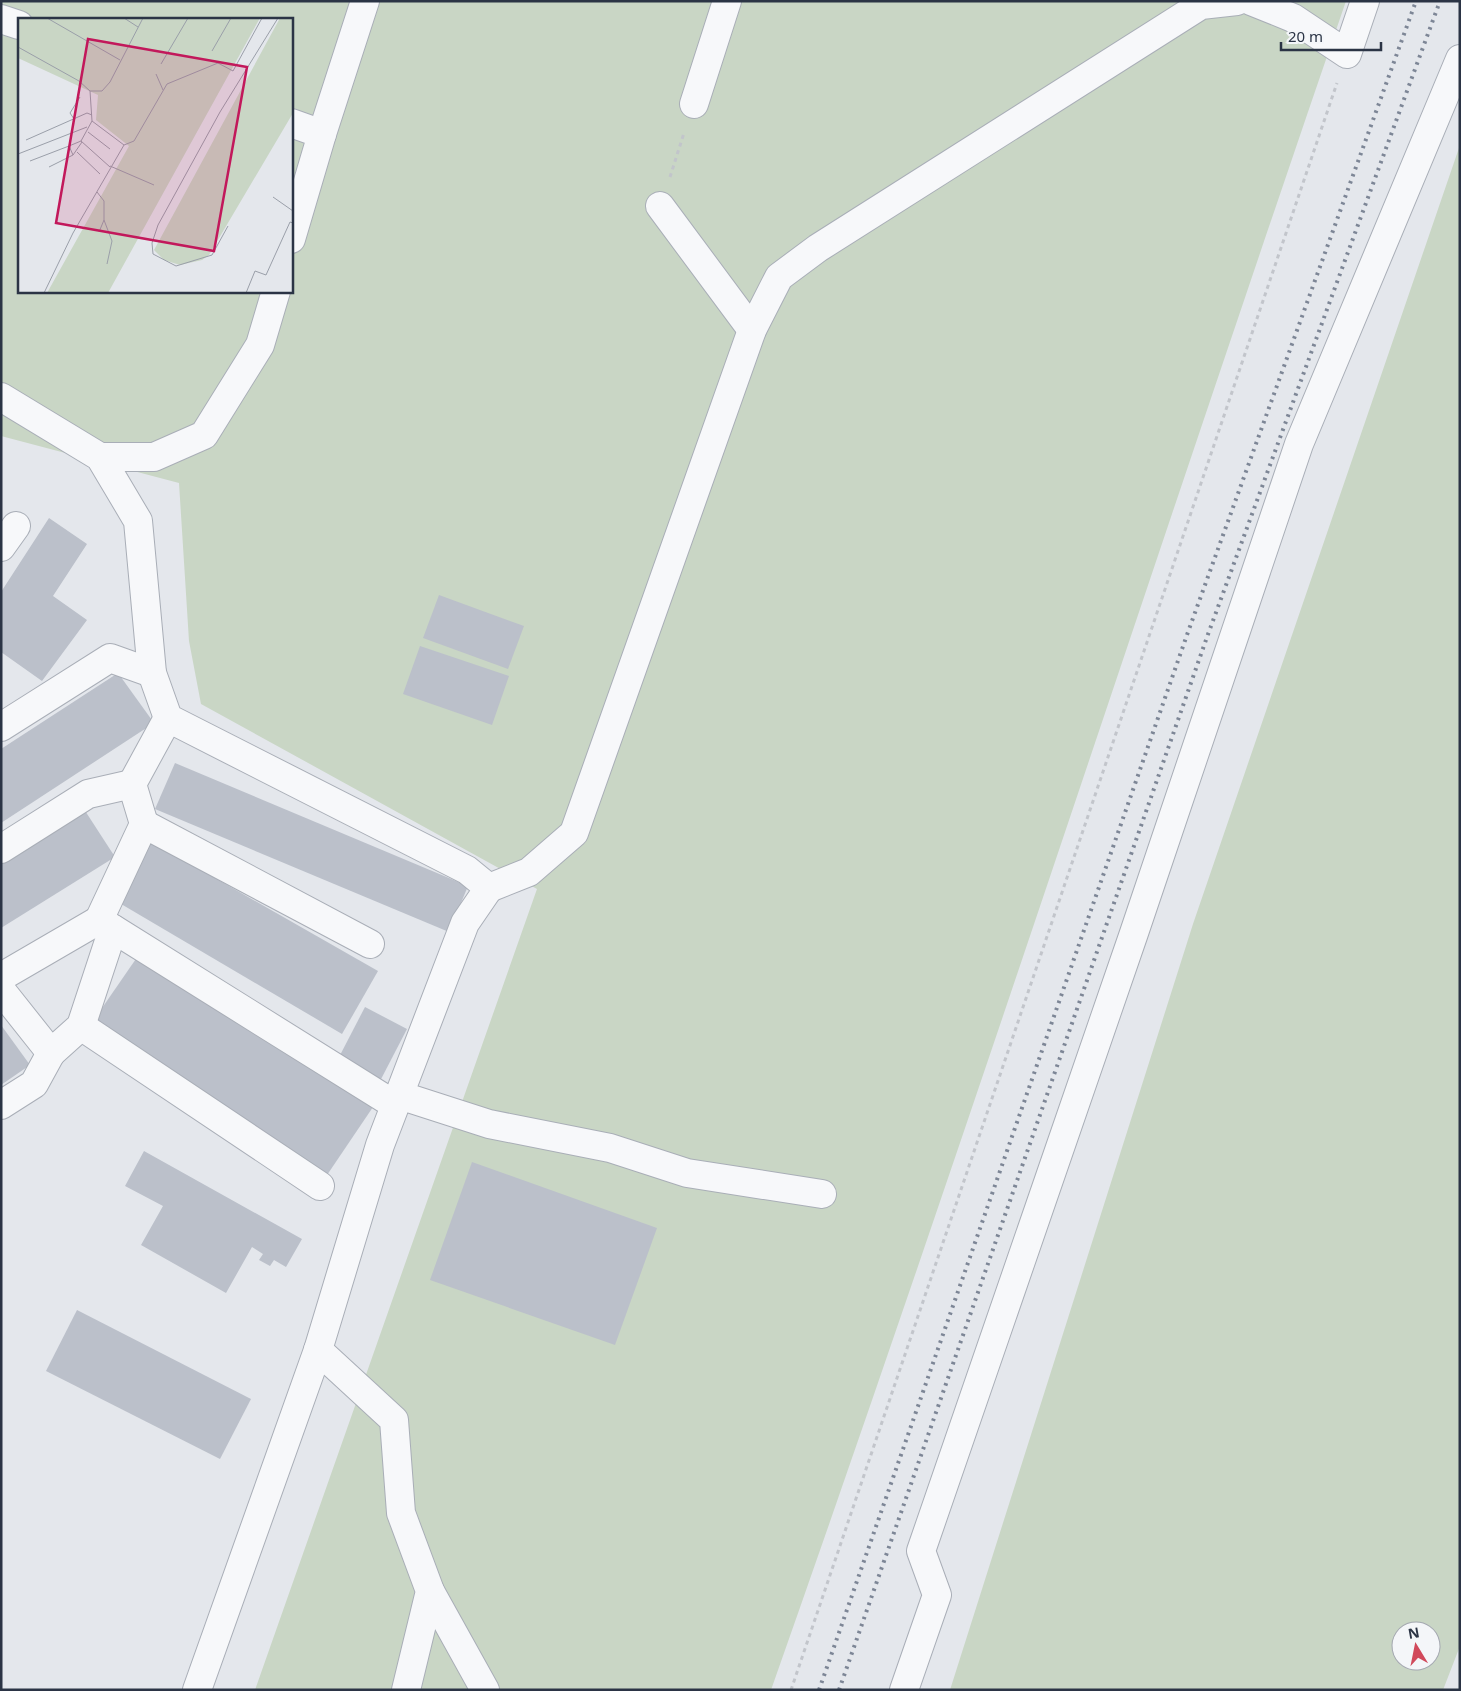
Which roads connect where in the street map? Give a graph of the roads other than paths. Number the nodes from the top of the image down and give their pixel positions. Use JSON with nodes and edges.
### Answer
{"nodes":[{"id":1,"x":365,"y":1,"type":"edge"},
{"id":2,"x":727,"y":1,"type":"edge"},
{"id":3,"x":1238,"y":1,"type":"edge"},
{"id":4,"x":1252,"y":1,"type":"edge"},
{"id":5,"x":1305,"y":1,"type":"edge"},
{"id":6,"x":1365,"y":1,"type":"edge"},
{"id":7,"x":1,"y":19,"type":"edge"},
{"id":8,"x":18,"y":26,"type":"edge"},
{"id":9,"x":1460,"y":59,"type":"edge"},
{"id":10,"x":694,"y":104,"type":"road end"},
{"id":11,"x":292,"y":123,"type":"edge"},
{"id":12,"x":322,"y":134,"type":"junction"},
{"id":13,"x":660,"y":206,"type":"road end"},
{"id":14,"x":292,"y":236,"type":"edge"},
{"id":15,"x":276,"y":292,"type":"edge"},
{"id":16,"x":752,"y":330,"type":"junction"},
{"id":17,"x":1,"y":398,"type":"edge"},
{"id":18,"x":100,"y":457,"type":"junction"},
{"id":19,"x":152,"y":673,"type":"junction"},
{"id":20,"x":168,"y":718,"type":"junction"},
{"id":21,"x":1,"y":727,"type":"edge"},
{"id":22,"x":132,"y":784,"type":"junction"},
{"id":23,"x":144,"y":824,"type":"junction"},
{"id":24,"x":1,"y":849,"type":"edge"},
{"id":25,"x":490,"y":888,"type":"junction"},
{"id":26,"x":106,"y":924,"type":"junction"},
{"id":27,"x":370,"y":944,"type":"dead end"},
{"id":28,"x":1,"y":977,"type":"edge"},
{"id":29,"x":1,"y":990,"type":"edge"},
{"id":30,"x":82,"y":1026,"type":"junction"},
{"id":31,"x":51,"y":1053,"type":"junction"},
{"id":32,"x":397,"y":1100,"type":"junction"},
{"id":33,"x":1,"y":1105,"type":"edge"},
{"id":34,"x":320,"y":1186,"type":"dead end"},
{"id":35,"x":822,"y":1194,"type":"dead end"},
{"id":36,"x":318,"y":1350,"type":"junction"},
{"id":37,"x":430,"y":1591,"type":"junction"},
{"id":38,"x":196,"y":1690,"type":"edge"},
{"id":39,"x":406,"y":1690,"type":"edge"},
{"id":40,"x":484,"y":1690,"type":"edge"},
{"id":41,"x":904,"y":1690,"type":"edge"}],
"edges":[{"from":1,"to":12,"type":"street"},
{"from":2,"to":10,"type":"street"},
{"from":3,"to":16,"type":"street"},
{"from":4,"to":5,"type":"street"},
{"from":4,"to":6,"type":"street"},
{"from":7,"to":8,"type":"street"},
{"from":9,"to":41,"type":"street"},
{"from":11,"to":12,"type":"street"},
{"from":12,"to":14,"type":"street"},
{"from":13,"to":16,"type":"street"},
{"from":15,"to":18,"type":"street"},
{"from":16,"to":25,"type":"street"},
{"from":17,"to":18,"type":"street"},
{"from":18,"to":19,"type":"street"},
{"from":19,"to":20,"type":"street"},
{"from":19,"to":21,"type":"street"},
{"from":20,"to":22,"type":"street"},
{"from":20,"to":25,"type":"street"},
{"from":22,"to":23,"type":"street"},
{"from":22,"to":24,"type":"street"},
{"from":23,"to":26,"type":"street"},
{"from":23,"to":27,"type":"street"},
{"from":25,"to":32,"type":"street"},
{"from":26,"to":28,"type":"street"},
{"from":26,"to":30,"type":"street"},
{"from":26,"to":32,"type":"street"},
{"from":29,"to":31,"type":"street"},
{"from":30,"to":31,"type":"street"},
{"from":30,"to":34,"type":"street"},
{"from":31,"to":33,"type":"street"},
{"from":32,"to":35,"type":"street"},
{"from":32,"to":36,"type":"street"},
{"from":36,"to":37,"type":"street"},
{"from":36,"to":38,"type":"street"},
{"from":37,"to":39,"type":"street"},
{"from":37,"to":40,"type":"street"}]}
